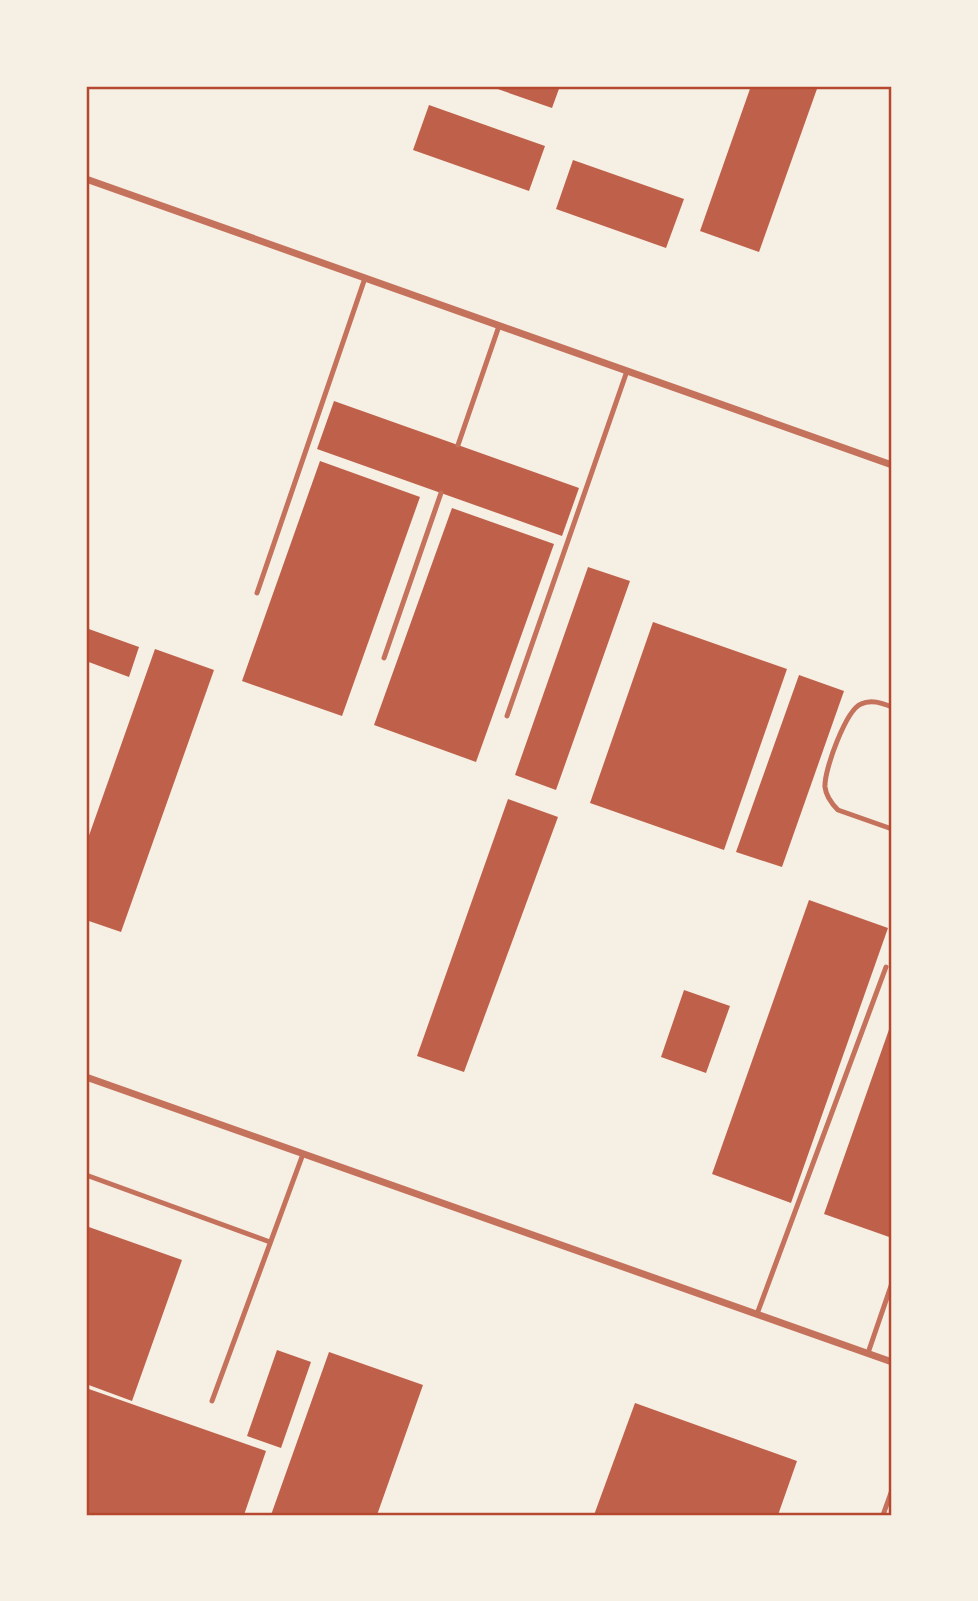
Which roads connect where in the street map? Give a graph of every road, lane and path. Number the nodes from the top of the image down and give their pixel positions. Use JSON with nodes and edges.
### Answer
{"nodes":[{"id":1,"x":86,"y":179,"type":"edge"},
{"id":2,"x":365,"y":278,"type":"junction"},
{"id":3,"x":499,"y":326,"type":"junction"},
{"id":4,"x":627,"y":371,"type":"junction"},
{"id":5,"x":458,"y":445,"type":"dead end"},
{"id":6,"x":892,"y":465,"type":"edge"},
{"id":7,"x":441,"y":493,"type":"dead end"},
{"id":8,"x":257,"y":593,"type":"dead end"},
{"id":9,"x":384,"y":657,"type":"dead end"},
{"id":10,"x":892,"y":707,"type":"edge"},
{"id":11,"x":508,"y":716,"type":"dead end"},
{"id":12,"x":892,"y":830,"type":"edge"},
{"id":13,"x":886,"y":967,"type":"dead end"},
{"id":14,"x":86,"y":1077,"type":"edge"},
{"id":15,"x":303,"y":1154,"type":"junction"},
{"id":16,"x":86,"y":1175,"type":"edge"},
{"id":17,"x":270,"y":1242,"type":"junction"},
{"id":18,"x":892,"y":1283,"type":"edge"},
{"id":19,"x":757,"y":1314,"type":"junction"},
{"id":20,"x":868,"y":1353,"type":"junction"},
{"id":21,"x":892,"y":1362,"type":"edge"},
{"id":22,"x":212,"y":1401,"type":"dead end"},
{"id":23,"x":892,"y":1490,"type":"edge"},
{"id":24,"x":883,"y":1515,"type":"edge"}],
"edges":[{"from":1,"to":2,"type":"street"},
{"from":2,"to":3,"type":"street"},
{"from":2,"to":8,"type":"lane"},
{"from":3,"to":4,"type":"street"},
{"from":3,"to":5,"type":"lane"},
{"from":4,"to":6,"type":"street"},
{"from":4,"to":11,"type":"lane"},
{"from":7,"to":9,"type":"lane"},
{"from":10,"to":12,"type":"lane"},
{"from":13,"to":19,"type":"lane"},
{"from":14,"to":15,"type":"street"},
{"from":15,"to":17,"type":"lane"},
{"from":15,"to":19,"type":"street"},
{"from":16,"to":17,"type":"lane"},
{"from":17,"to":22,"type":"lane"},
{"from":18,"to":20,"type":"lane"},
{"from":19,"to":20,"type":"street"},
{"from":20,"to":21,"type":"street"},
{"from":23,"to":24,"type":"lane"}]}
